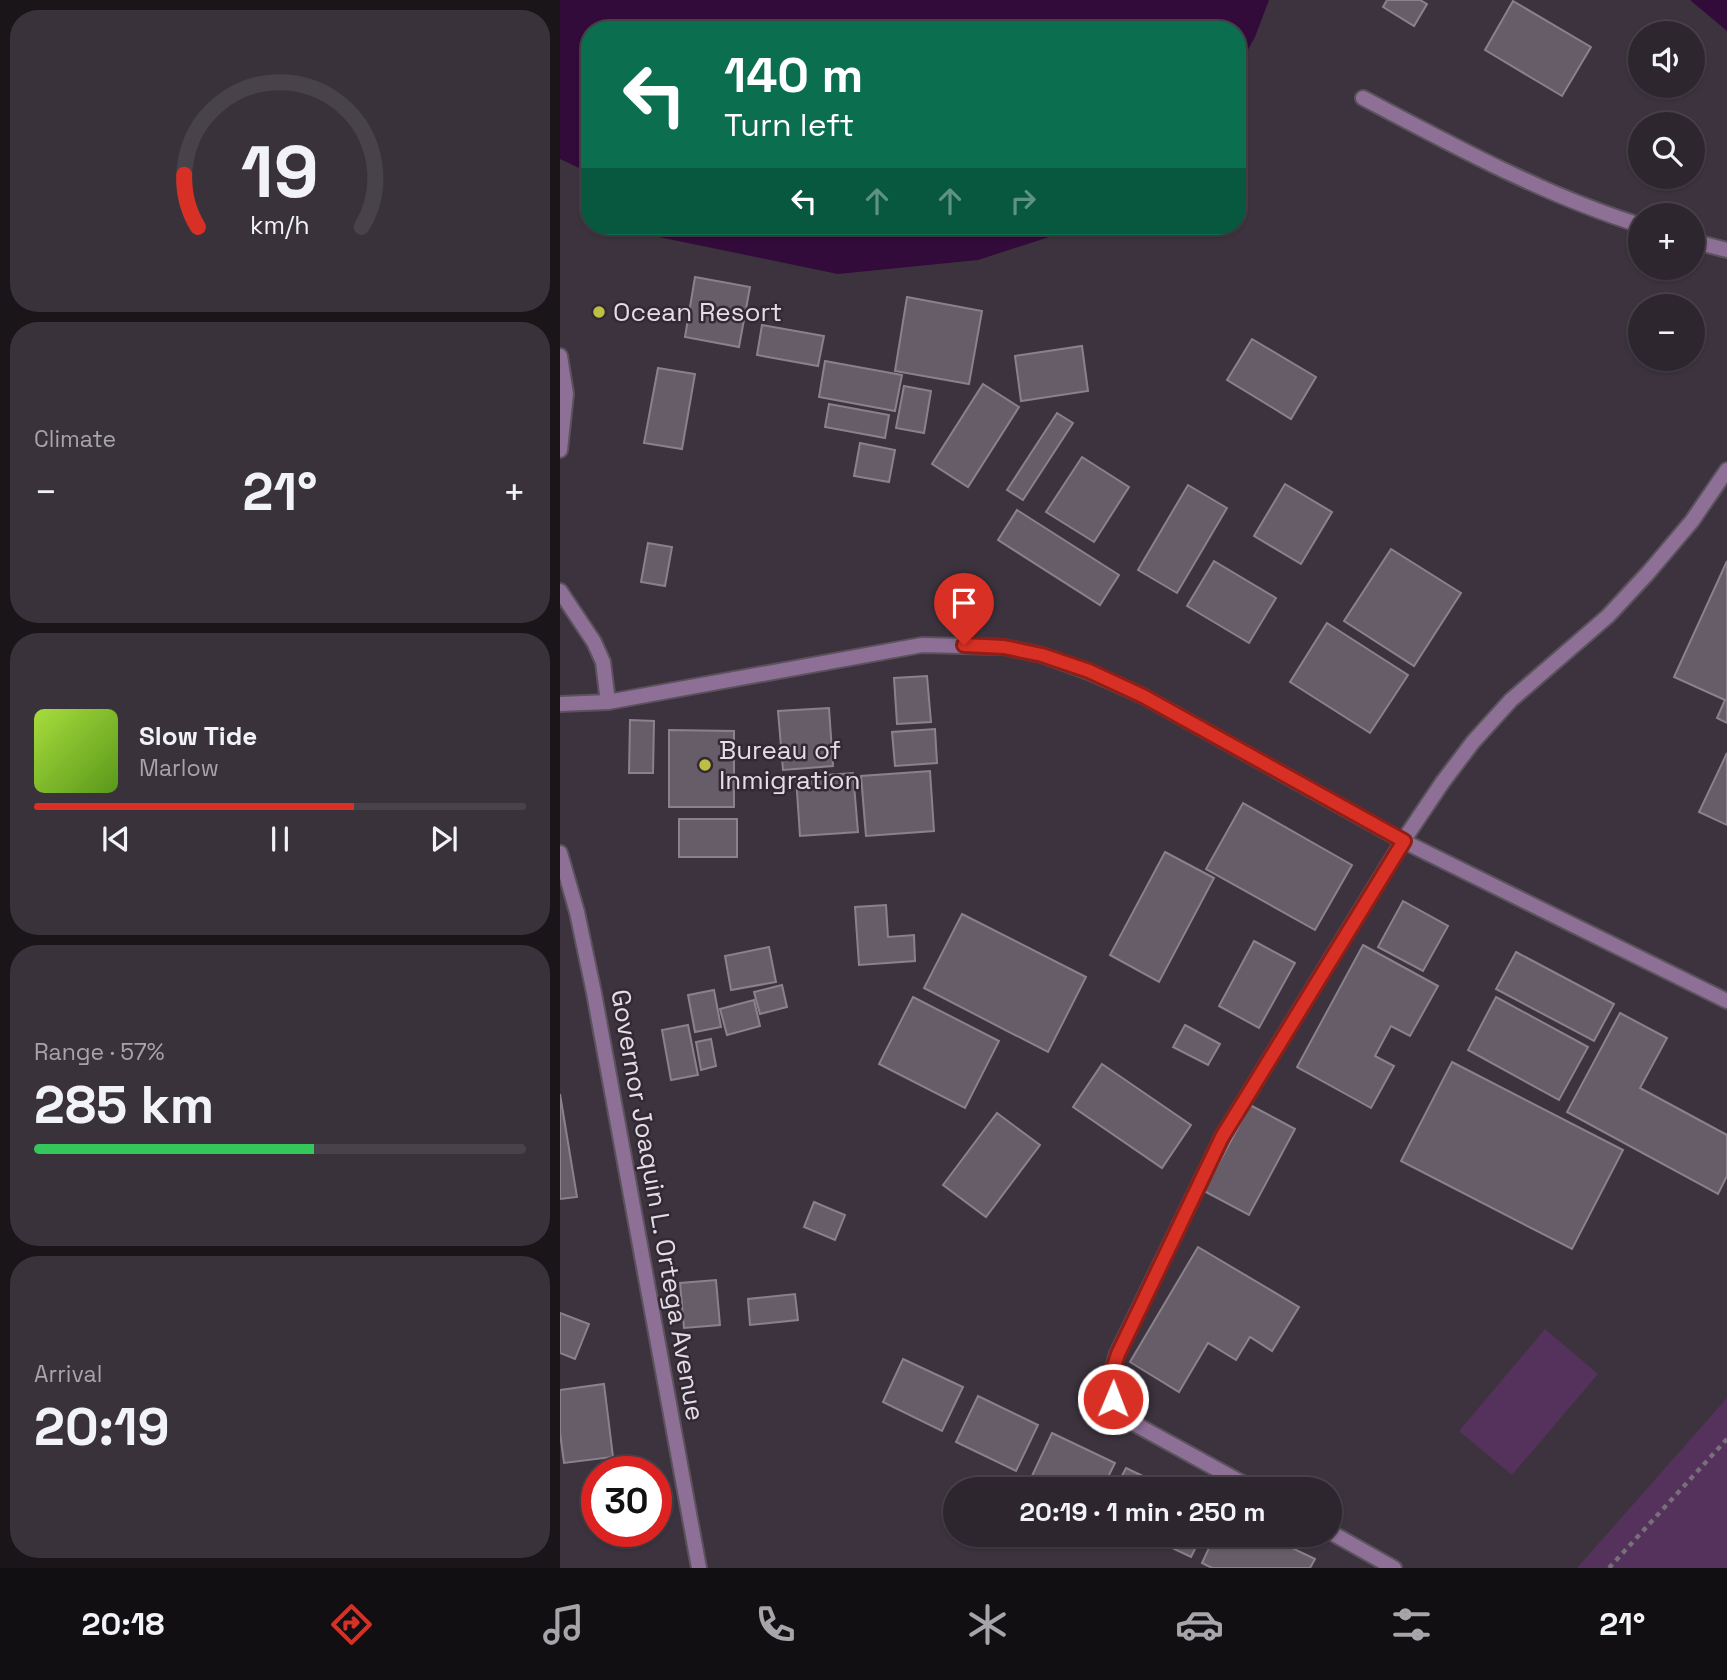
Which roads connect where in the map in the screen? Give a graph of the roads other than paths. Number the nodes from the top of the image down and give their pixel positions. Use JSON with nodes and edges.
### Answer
{"nodes":[{"id":1,"x":1363,"y":98,"type":"dead end"},
{"id":2,"x":1628,"y":221,"type":"edge"},
{"id":3,"x":1705,"y":244,"type":"edge"},
{"id":4,"x":1727,"y":250,"type":"edge"},
{"id":5,"x":560,"y":356,"type":"edge"},
{"id":6,"x":560,"y":450,"type":"edge"},
{"id":7,"x":1727,"y":470,"type":"edge"},
{"id":8,"x":560,"y":591,"type":"edge"},
{"id":9,"x":608,"y":702,"type":"junction"},
{"id":10,"x":560,"y":704,"type":"edge"},
{"id":11,"x":1404,"y":841,"type":"junction"},
{"id":12,"x":560,"y":853,"type":"edge"},
{"id":13,"x":1727,"y":1001,"type":"edge"},
{"id":14,"x":1230,"y":1477,"type":"edge"},
{"id":15,"x":1342,"y":1539,"type":"edge"},
{"id":16,"x":699,"y":1568,"type":"edge"},
{"id":17,"x":1394,"y":1568,"type":"edge"}],
"edges":[{"from":1,"to":2,"type":"street"},
{"from":3,"to":4,"type":"street"},
{"from":5,"to":6,"type":"street"},
{"from":7,"to":11,"type":"street"},
{"from":8,"to":9,"type":"street"},
{"from":9,"to":10,"type":"street"},
{"from":9,"to":11,"type":"street"},
{"from":11,"to":13,"type":"street"},
{"from":11,"to":14,"type":"street"},
{"from":12,"to":16,"type":"street","name":"Governor Joaquin L. Ortega Avenue"},
{"from":15,"to":17,"type":"street"}]}
